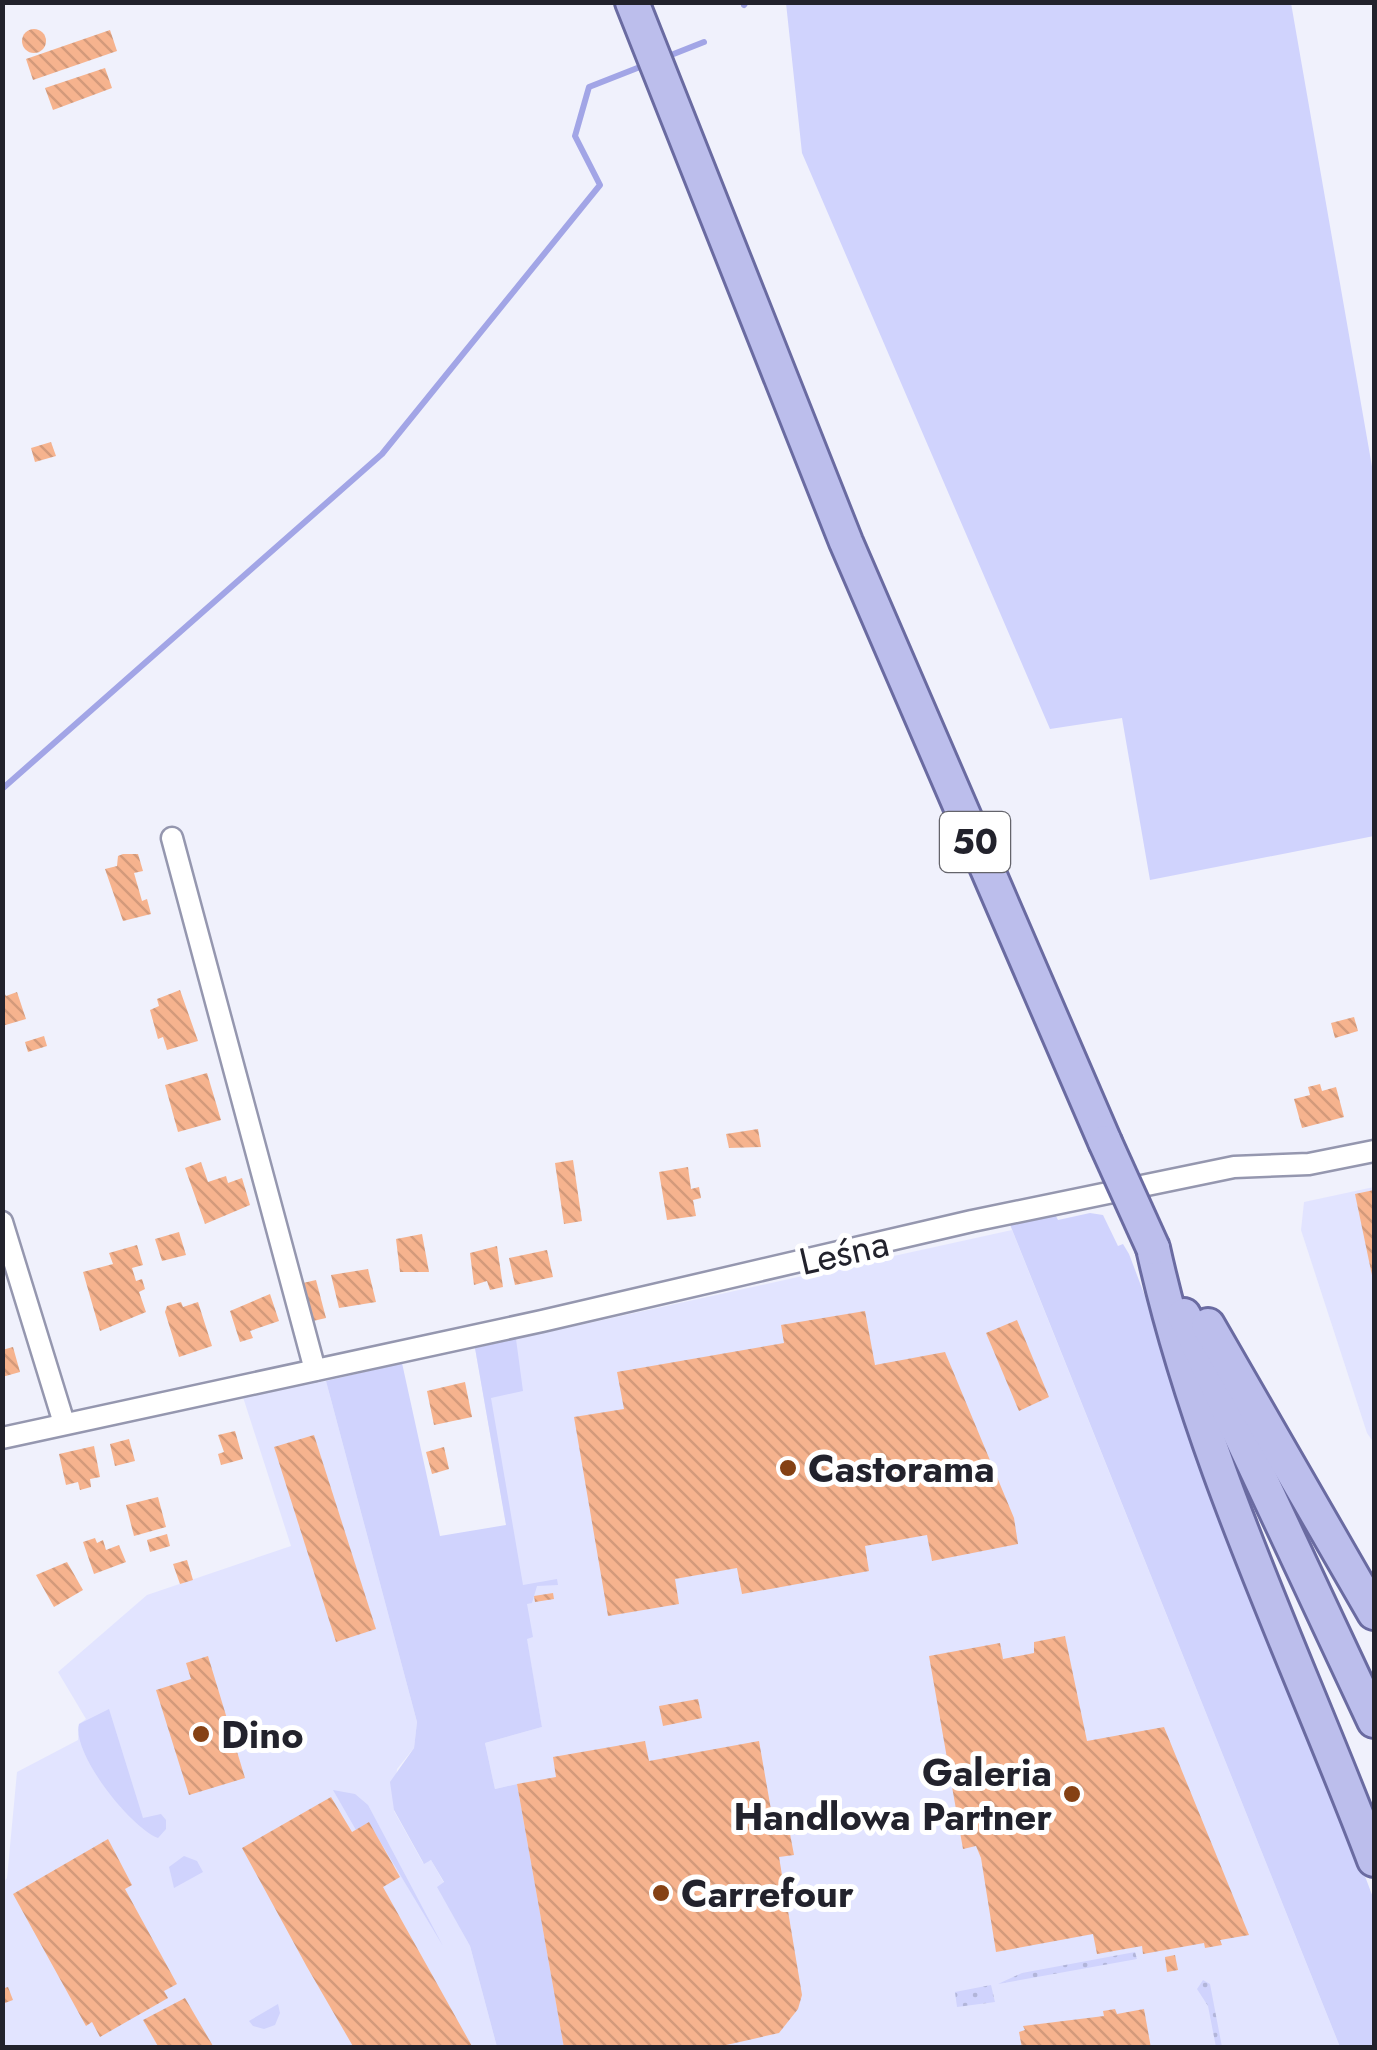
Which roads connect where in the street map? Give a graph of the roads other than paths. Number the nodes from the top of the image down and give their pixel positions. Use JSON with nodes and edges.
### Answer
{"nodes":[{"id":1,"x":632,"y":2,"type":"edge"},
{"id":2,"x":172,"y":838,"type":"dead end"},
{"id":3,"x":1374,"y":1151,"type":"edge"},
{"id":4,"x":2,"y":1222,"type":"edge"},
{"id":5,"x":1152,"y":1248,"type":"junction"},
{"id":6,"x":315,"y":1370,"type":"junction"},
{"id":7,"x":64,"y":1423,"type":"junction"},
{"id":8,"x":2,"y":1438,"type":"edge"},
{"id":9,"x":1374,"y":1613,"type":"edge"},
{"id":10,"x":1374,"y":1722,"type":"edge"},
{"id":11,"x":1374,"y":1860,"type":"edge"}],
"edges":[{"from":1,"to":5,"type":"main road","number":"50","bridge":true},
{"from":2,"to":6,"type":"street"},
{"from":3,"to":6,"type":"street","name":"Leśna"},
{"from":4,"to":7,"type":"street"},
{"from":5,"to":9,"type":"main road"},
{"from":5,"to":10,"type":"main road","number":"50"},
{"from":5,"to":11,"type":"main road"},
{"from":6,"to":7,"type":"street","name":"Leśna"},
{"from":7,"to":8,"type":"street","name":"Leśna"}]}
